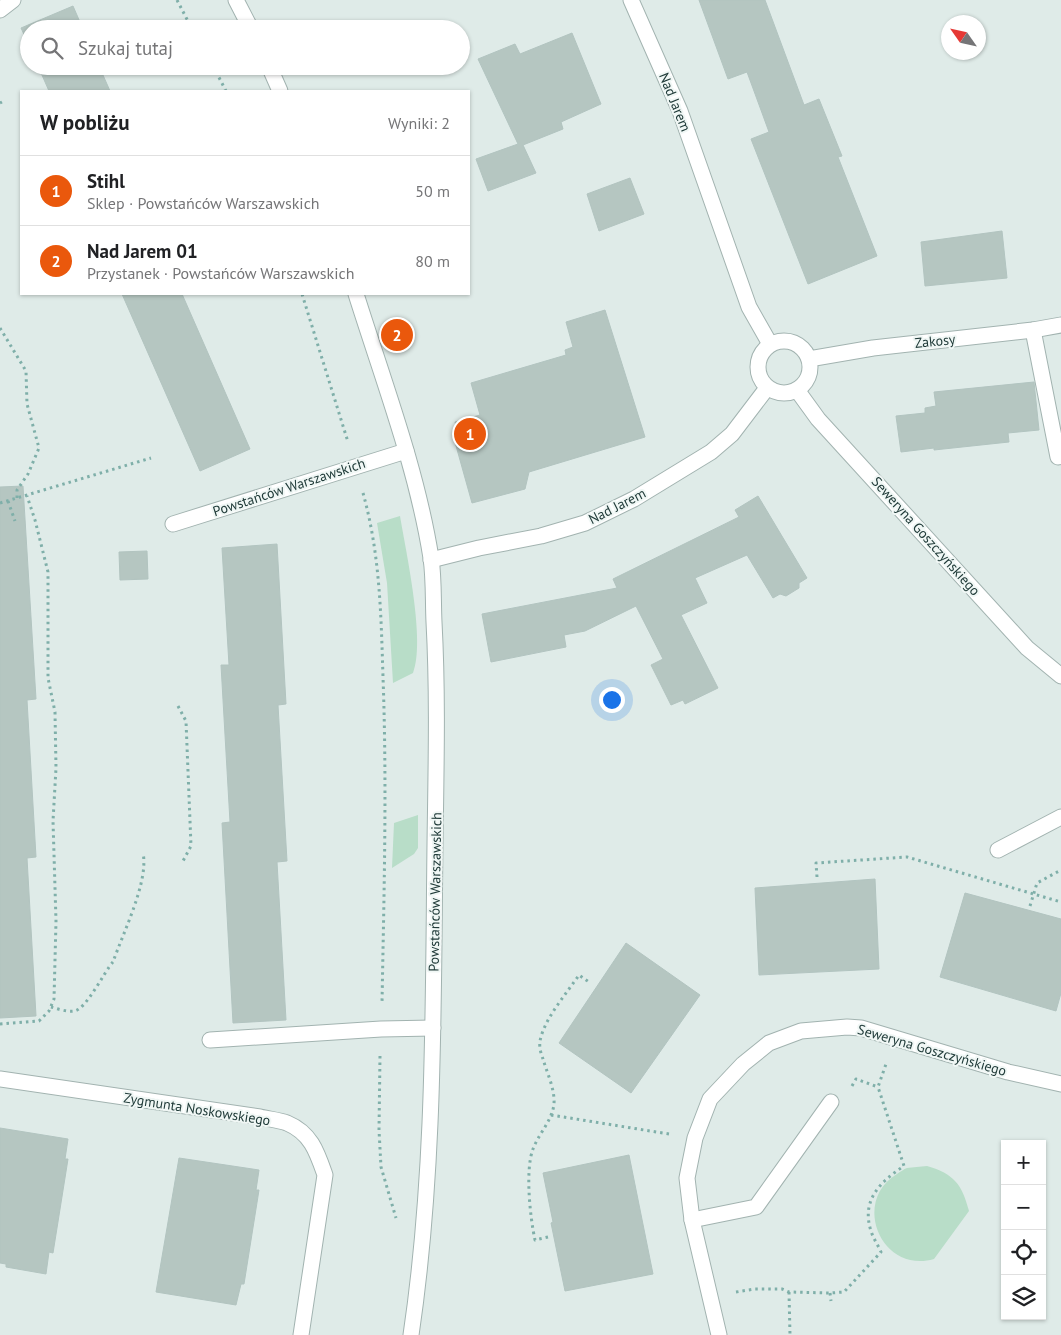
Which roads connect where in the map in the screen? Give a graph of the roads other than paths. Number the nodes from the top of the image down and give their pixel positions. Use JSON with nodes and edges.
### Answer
{"nodes":[{"id":1,"x":13,"y":0,"type":"edge"},
{"id":2,"x":236,"y":0,"type":"edge"},
{"id":3,"x":631,"y":0,"type":"edge"},
{"id":4,"x":0,"y":10,"type":"edge"},
{"id":5,"x":246,"y":20,"type":"edge"},
{"id":6,"x":273,"y":75,"type":"edge"},
{"id":7,"x":280,"y":90,"type":"edge"},
{"id":8,"x":356,"y":295,"type":"edge"},
{"id":9,"x":1061,"y":326,"type":"edge"},
{"id":10,"x":1033,"y":330,"type":"junction"},
{"id":11,"x":770,"y":344,"type":"junction"},
{"id":12,"x":809,"y":359,"type":"junction"},
{"id":13,"x":767,"y":388,"type":"junction"},
{"id":14,"x":797,"y":390,"type":"junction"},
{"id":15,"x":406,"y":451,"type":"junction"},
{"id":16,"x":1058,"y":457,"type":"dead end"},
{"id":17,"x":173,"y":524,"type":"dead end"},
{"id":18,"x":431,"y":560,"type":"junction"},
{"id":19,"x":1061,"y":676,"type":"edge"},
{"id":20,"x":1061,"y":817,"type":"edge"},
{"id":21,"x":998,"y":850,"type":"dead end"},
{"id":22,"x":433,"y":1028,"type":"junction"},
{"id":23,"x":210,"y":1040,"type":"dead end"},
{"id":24,"x":0,"y":1079,"type":"edge"},
{"id":25,"x":1061,"y":1084,"type":"edge"},
{"id":26,"x":831,"y":1102,"type":"dead end"},
{"id":27,"x":692,"y":1220,"type":"junction"},
{"id":28,"x":300,"y":1335,"type":"edge"},
{"id":29,"x":411,"y":1335,"type":"edge"},
{"id":30,"x":720,"y":1335,"type":"edge"}],
"edges":[{"from":1,"to":4,"type":"street"},
{"from":2,"to":5,"type":"street"},
{"from":3,"to":11,"type":"street","name":"Nad Jarem"},
{"from":6,"to":7,"type":"street"},
{"from":8,"to":15,"type":"street","name":"Powstańców Warszawskich"},
{"from":9,"to":10,"type":"street","name":"Zakosy"},
{"from":10,"to":12,"type":"street","name":"Zakosy"},
{"from":10,"to":16,"type":"street"},
{"from":11,"to":12,"type":"street"},
{"from":11,"to":13,"type":"street"},
{"from":12,"to":14,"type":"street"},
{"from":13,"to":14,"type":"street"},
{"from":13,"to":18,"type":"street","name":"Nad Jarem"},
{"from":14,"to":19,"type":"street","name":"Seweryna Goszczyńskiego"},
{"from":15,"to":17,"type":"street","name":"Powstańców Warszawskich"},
{"from":15,"to":18,"type":"street","name":"Powstańców Warszawskich"},
{"from":18,"to":22,"type":"street","name":"Powstańców Warszawskich"},
{"from":20,"to":21,"type":"street"},
{"from":22,"to":23,"type":"street"},
{"from":22,"to":29,"type":"street","name":"Powstańców Warszawskich"},
{"from":24,"to":28,"type":"street","name":"Zygmunta Noskowskiego"},
{"from":25,"to":27,"type":"street","name":"Seweryna Goszczyńskiego"},
{"from":26,"to":27,"type":"street"},
{"from":27,"to":30,"type":"street","name":"Seweryna Goszczyńskiego"}]}
